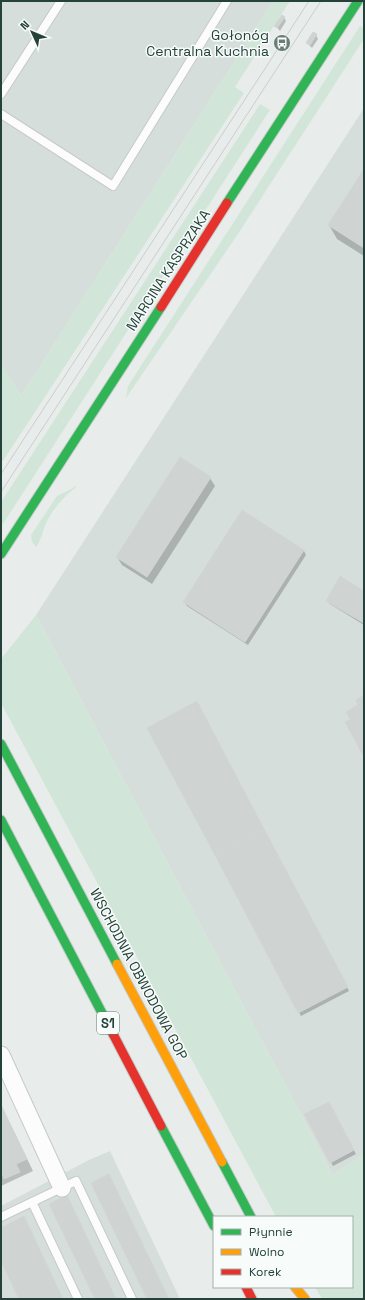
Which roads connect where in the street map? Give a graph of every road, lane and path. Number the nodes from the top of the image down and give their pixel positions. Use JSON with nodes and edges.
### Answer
{"nodes":[{"id":1,"x":61,"y":1,"type":"edge"},
{"id":2,"x":227,"y":1,"type":"edge"},
{"id":3,"x":358,"y":1,"type":"edge"},
{"id":4,"x":1,"y":94,"type":"edge"},
{"id":5,"x":1,"y":114,"type":"edge"},
{"id":6,"x":1,"y":554,"type":"edge"},
{"id":7,"x":1,"y":744,"type":"edge"},
{"id":8,"x":1,"y":820,"type":"edge"},
{"id":9,"x":1,"y":1055,"type":"edge"},
{"id":10,"x":62,"y":1188,"type":"junction"},
{"id":11,"x":32,"y":1202,"type":"junction"},
{"id":12,"x":250,"y":1216,"type":"edge"},
{"id":13,"x":1,"y":1217,"type":"edge"},
{"id":14,"x":213,"y":1224,"type":"edge"},
{"id":15,"x":246,"y":1288,"type":"edge"},
{"id":16,"x":288,"y":1288,"type":"edge"},
{"id":17,"x":296,"y":1288,"type":"edge"},
{"id":18,"x":78,"y":1299,"type":"edge"},
{"id":19,"x":132,"y":1299,"type":"edge"},
{"id":20,"x":252,"y":1299,"type":"edge"},
{"id":21,"x":294,"y":1299,"type":"edge"},
{"id":22,"x":304,"y":1299,"type":"edge"}],
"edges":[{"from":1,"to":4,"type":"lane"},
{"from":2,"to":5,"type":"lane"},
{"from":3,"to":6,"type":"main road","name":"MARCINA KASPRZAKA"},
{"from":7,"to":12,"type":"main road","name":"WSCHODNIA OBWODOWA GOP"},
{"from":8,"to":14,"type":"main road","number":"S1"},
{"from":9,"to":10,"type":"street"},
{"from":10,"to":11,"type":"lane"},
{"from":10,"to":19,"type":"lane"},
{"from":11,"to":13,"type":"lane"},
{"from":11,"to":18,"type":"lane"},
{"from":15,"to":20,"type":"main road"},
{"from":16,"to":21,"type":"main road"},
{"from":17,"to":22,"type":"main road"}]}
